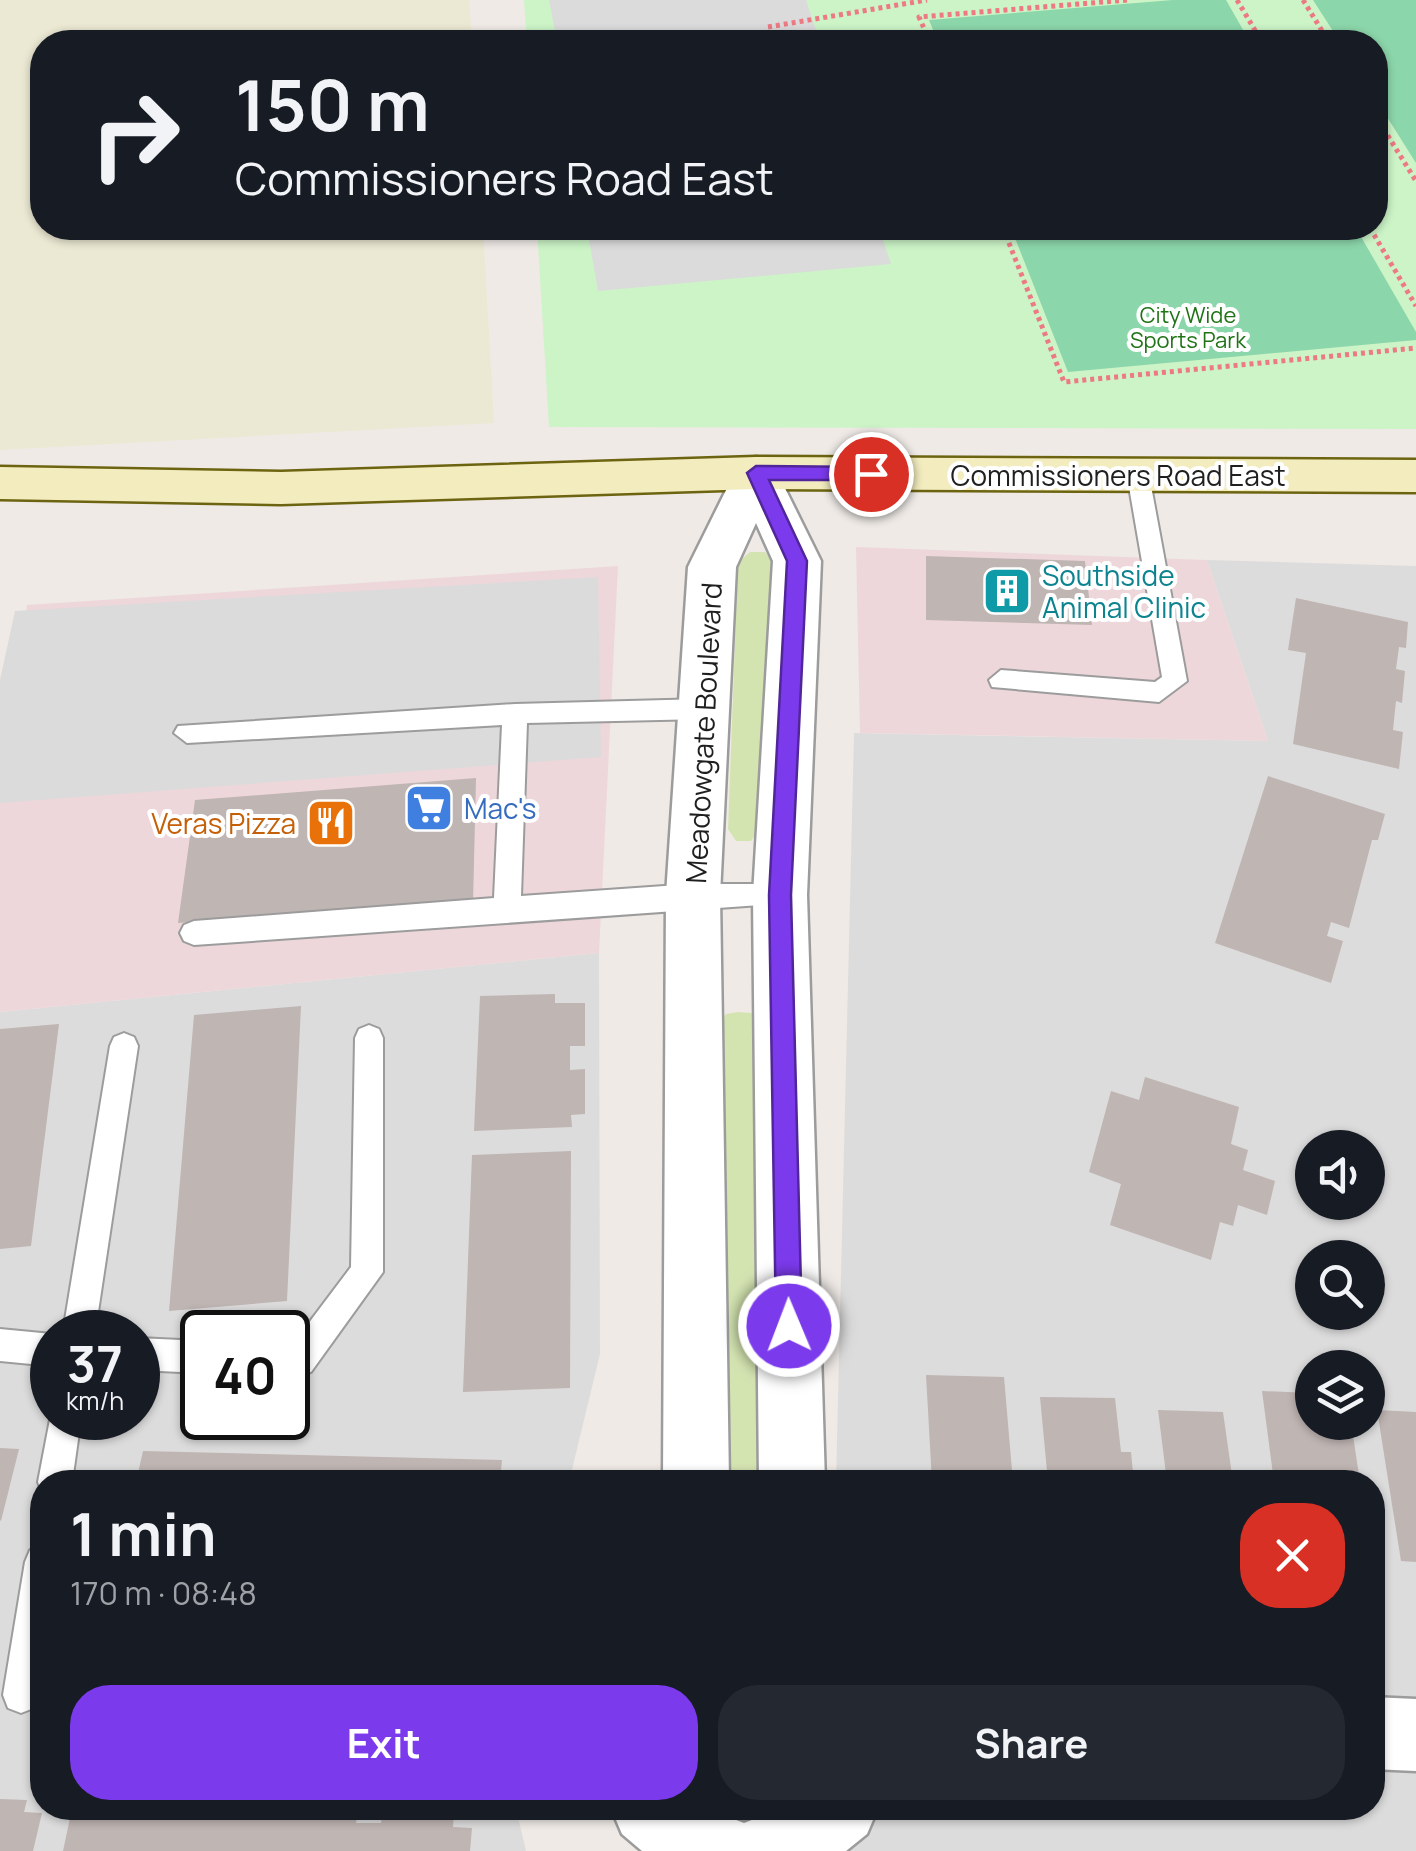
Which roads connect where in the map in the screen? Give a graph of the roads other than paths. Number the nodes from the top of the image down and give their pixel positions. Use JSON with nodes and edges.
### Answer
{"nodes":[{"id":1,"x":756,"y":473,"type":"junction"},
{"id":2,"x":1138,"y":476,"type":"junction"},
{"id":3,"x":1416,"y":476,"type":"edge"},
{"id":4,"x":0,"y":483,"type":"edge"},
{"id":5,"x":281,"y":488,"type":"junction"},
{"id":6,"x":0,"y":522,"type":"edge"},
{"id":7,"x":1001,"y":680,"type":"dead end"},
{"id":8,"x":704,"y":709,"type":"junction"},
{"id":9,"x":515,"y":714,"type":"junction"},
{"id":10,"x":187,"y":733,"type":"dead end"},
{"id":11,"x":694,"y":895,"type":"junction"},
{"id":12,"x":780,"y":895,"type":"junction"},
{"id":13,"x":507,"y":908,"type":"junction"},
{"id":14,"x":194,"y":933,"type":"dead end"},
{"id":15,"x":369,"y":1038,"type":"dead end"},
{"id":16,"x":124,"y":1046,"type":"dead end"},
{"id":17,"x":82,"y":1310,"type":"edge"},
{"id":18,"x":0,"y":1345,"type":"edge"},
{"id":19,"x":30,"y":1348,"type":"edge"},
{"id":20,"x":310,"y":1348,"type":"edge"},
{"id":21,"x":62,"y":1440,"type":"edge"},
{"id":22,"x":57,"y":1470,"type":"edge"},
{"id":23,"x":696,"y":1470,"type":"edge"},
{"id":24,"x":792,"y":1470,"type":"edge"},
{"id":25,"x":30,"y":1639,"type":"edge"},
{"id":26,"x":21,"y":1696,"type":"edge"},
{"id":27,"x":1385,"y":1734,"type":"edge"},
{"id":28,"x":1416,"y":1736,"type":"edge"}],
"edges":[{"from":1,"to":2,"type":"main road","name":"Commissioners Road East"},
{"from":1,"to":5,"type":"main road","name":"Commissioners Road East"},
{"from":1,"to":8,"type":"street","name":"Meadowgate Boulevard"},
{"from":1,"to":12,"type":"street"},
{"from":2,"to":3,"type":"main road","name":"Commissioners Road East"},
{"from":2,"to":7,"type":"lane"},
{"from":4,"to":5,"type":"main road","name":"Commissioners Road East"},
{"from":5,"to":6,"type":"main road","name":"Commissioners Road East"},
{"from":8,"to":9,"type":"lane"},
{"from":8,"to":11,"type":"street","name":"Meadowgate Boulevard"},
{"from":9,"to":10,"type":"lane"},
{"from":9,"to":13,"type":"lane"},
{"from":11,"to":12,"type":"lane"},
{"from":11,"to":13,"type":"lane"},
{"from":11,"to":23,"type":"street","name":"Meadowgate Boulevard"},
{"from":12,"to":24,"type":"street"},
{"from":13,"to":14,"type":"lane"},
{"from":15,"to":20,"type":"lane"},
{"from":16,"to":17,"type":"lane"},
{"from":18,"to":19,"type":"lane"},
{"from":21,"to":22,"type":"lane"},
{"from":25,"to":26,"type":"lane"},
{"from":27,"to":28,"type":"street"}]}
